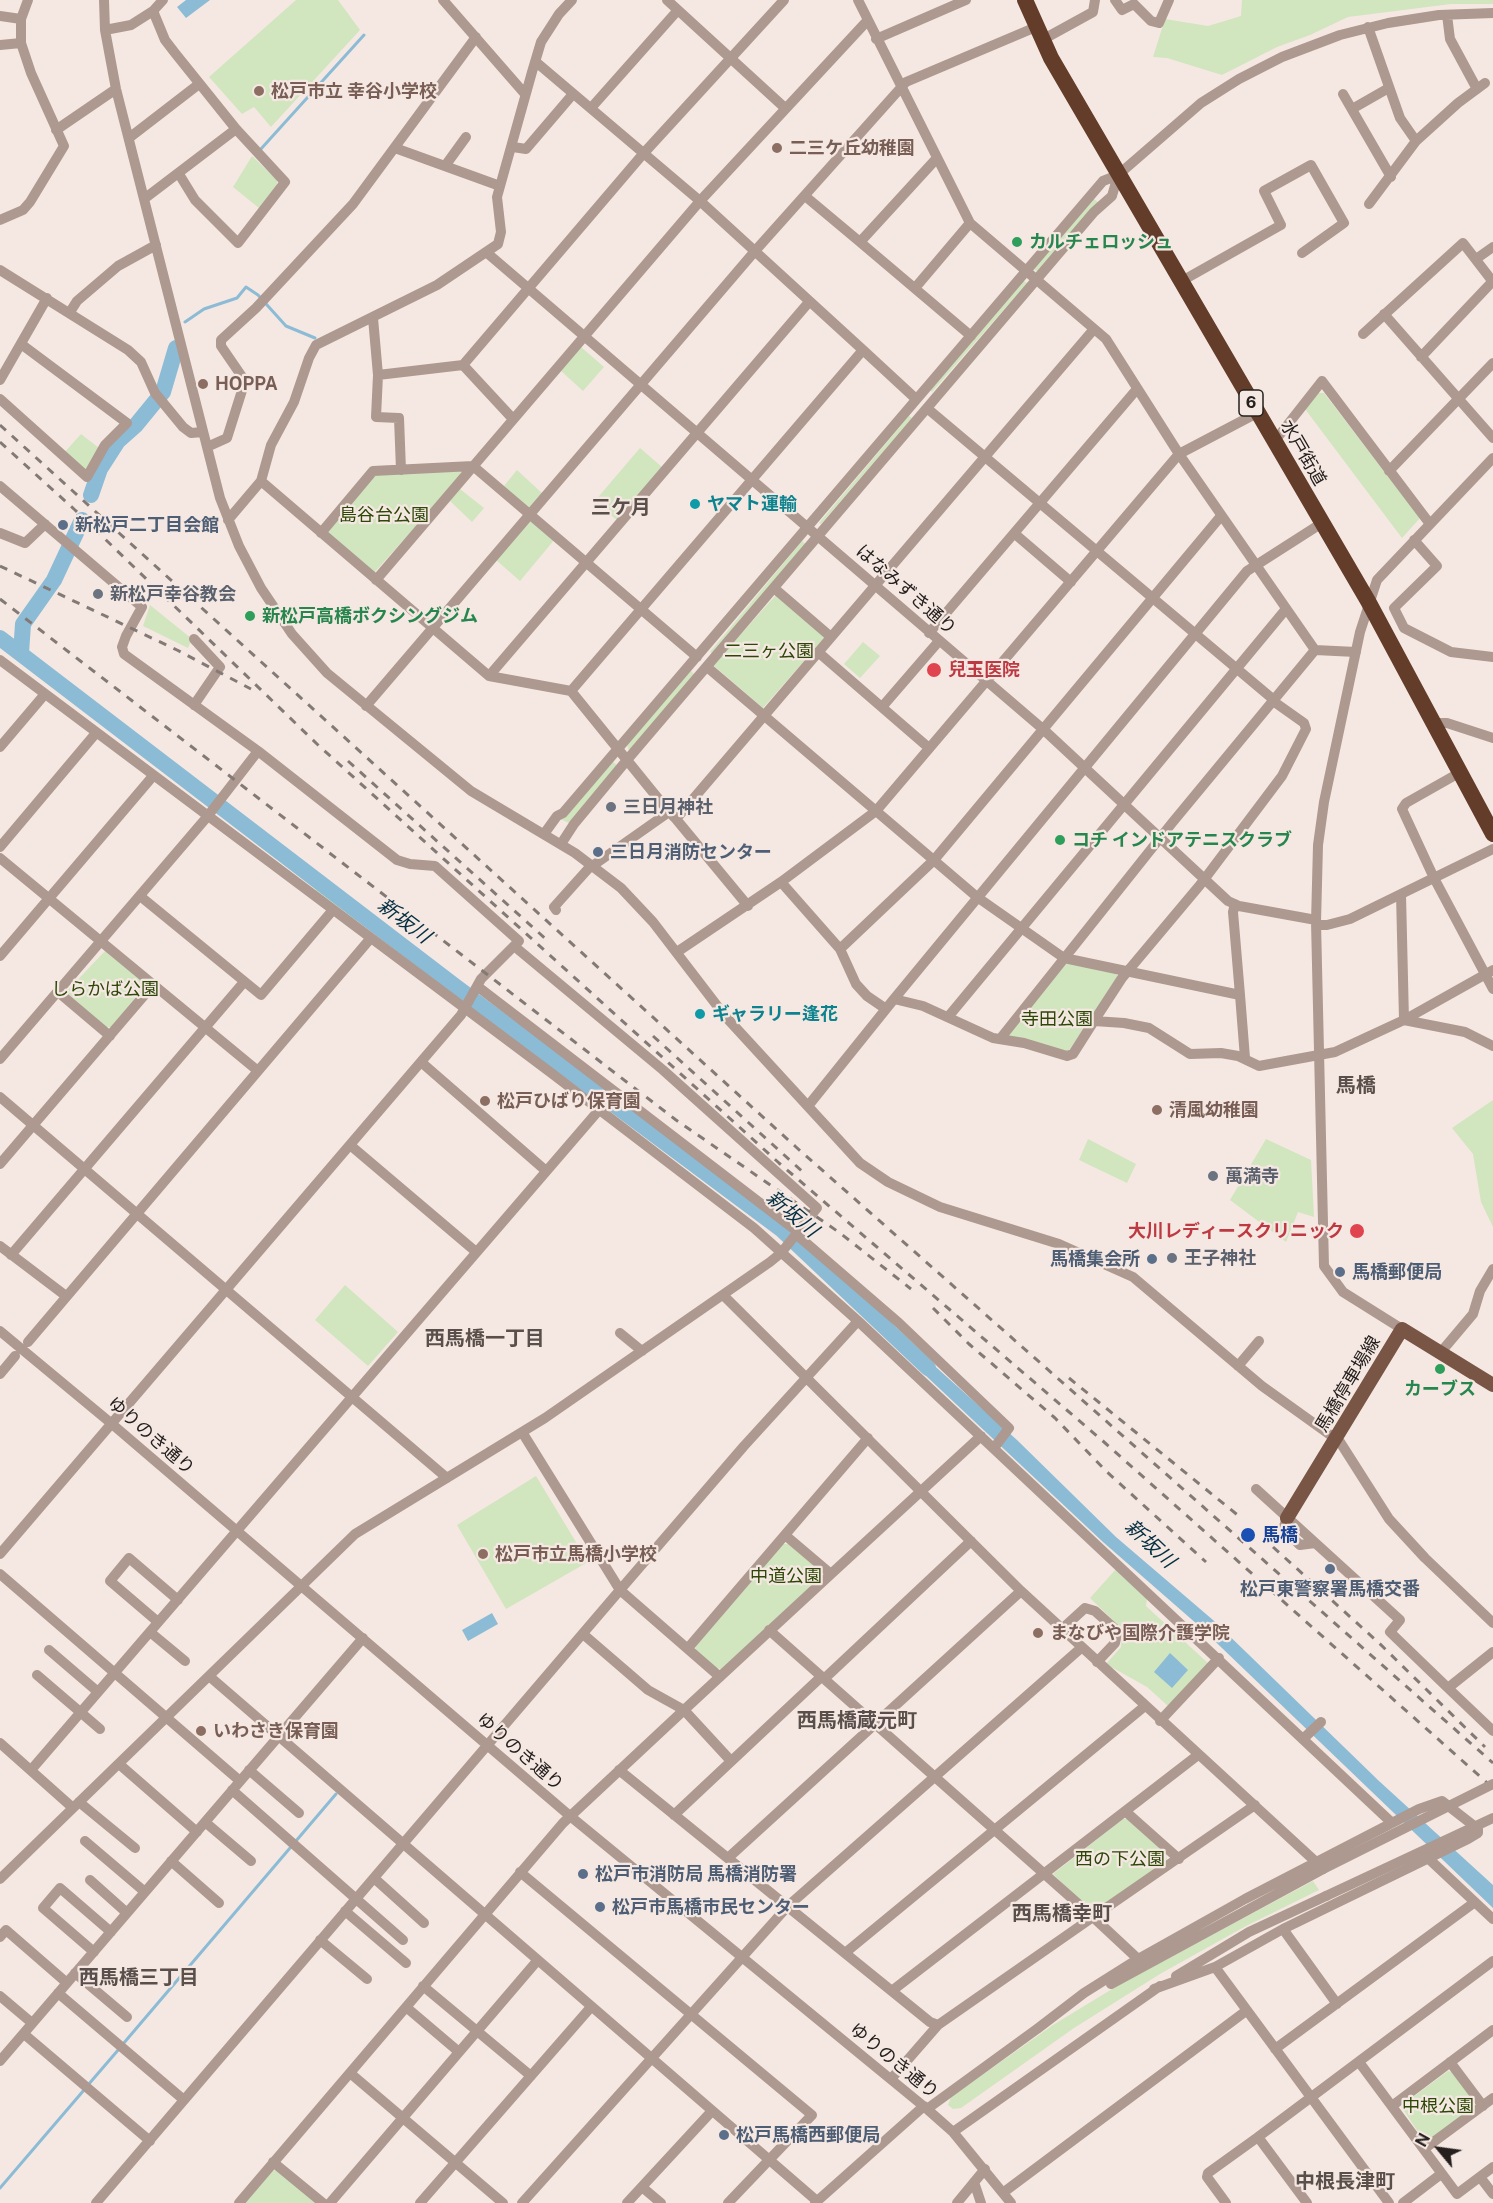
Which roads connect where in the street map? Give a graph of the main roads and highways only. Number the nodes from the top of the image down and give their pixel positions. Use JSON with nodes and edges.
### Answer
{"nodes":[{"id":1,"x":1025,"y":0,"type":"edge"},
{"id":2,"x":1493,"y":834,"type":"edge"},
{"id":3,"x":1493,"y":1385,"type":"edge"},
{"id":4,"x":1287,"y":1518,"type":"road end"}],
"edges":[{"from":1,"to":2,"type":"highway","name":"水戸街道","number":"6"},
{"from":3,"to":4,"type":"main road","name":"馬橋停車場線"}]}
